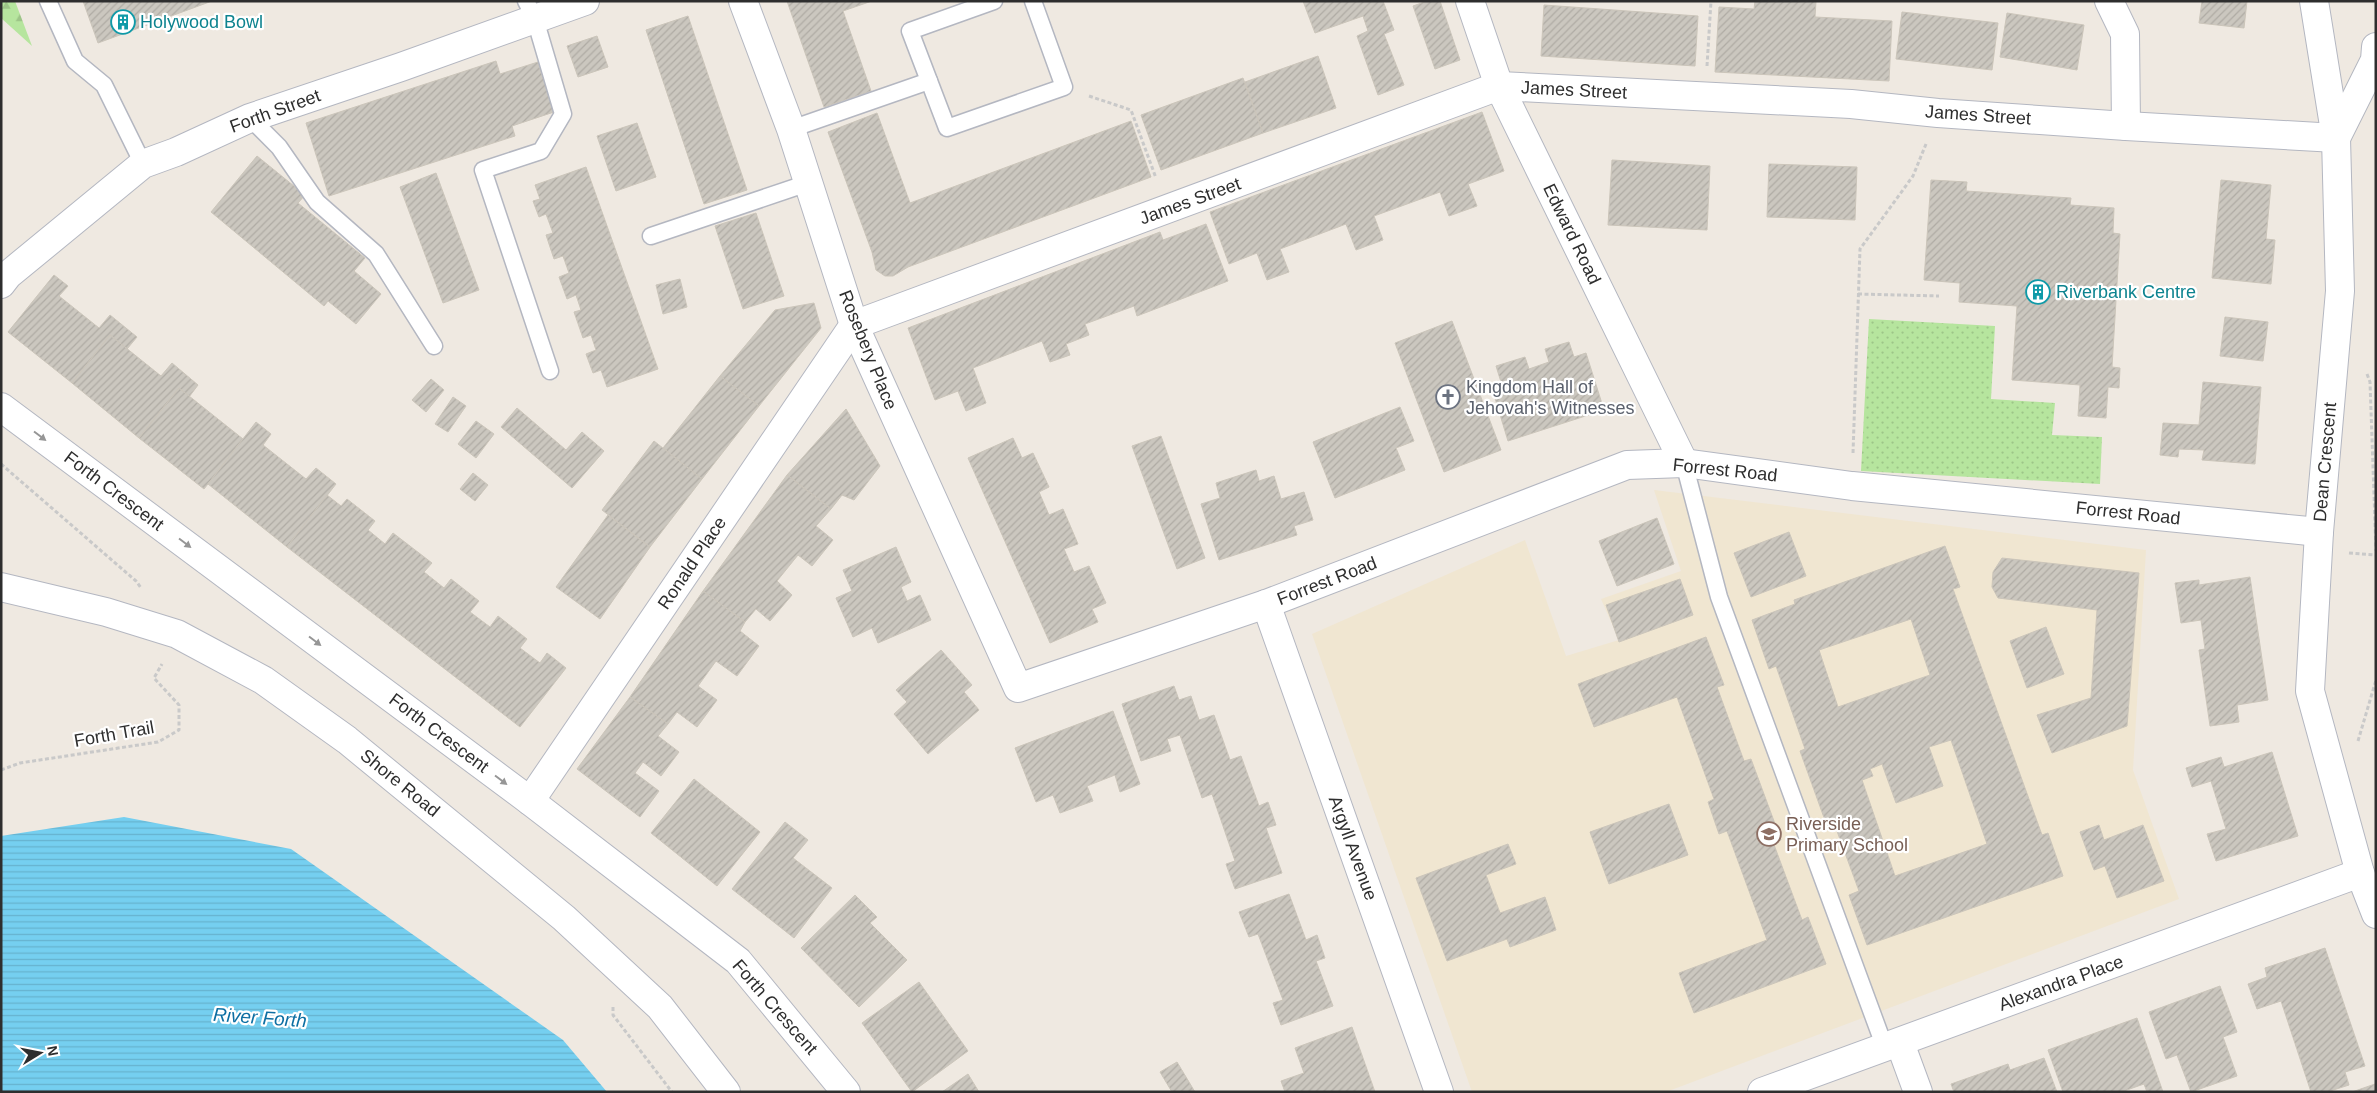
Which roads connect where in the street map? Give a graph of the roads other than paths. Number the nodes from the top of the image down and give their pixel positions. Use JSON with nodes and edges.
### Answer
{"nodes":[{"id":1,"x":48,"y":1,"type":"edge"},
{"id":2,"x":585,"y":1,"type":"edge"},
{"id":3,"x":743,"y":1,"type":"edge"},
{"id":4,"x":994,"y":1,"type":"edge"},
{"id":5,"x":1033,"y":1,"type":"edge"},
{"id":6,"x":1470,"y":1,"type":"edge"},
{"id":7,"x":2109,"y":1,"type":"edge"},
{"id":8,"x":2314,"y":2,"type":"edge"},
{"id":9,"x":530,"y":10,"type":"edge"},
{"id":10,"x":2376,"y":47,"type":"edge"},
{"id":11,"x":929,"y":81,"type":"junction"},
{"id":12,"x":1500,"y":86,"type":"junction"},
{"id":13,"x":250,"y":118,"type":"junction"},
{"id":14,"x":2126,"y":126,"type":"junction"},
{"id":15,"x":791,"y":129,"type":"junction"},
{"id":16,"x":2336,"y":138,"type":"junction"},
{"id":17,"x":143,"y":164,"type":"junction"},
{"id":18,"x":808,"y":183,"type":"junction"},
{"id":19,"x":651,"y":236,"type":"dead end"},
{"id":20,"x":1,"y":284,"type":"edge"},
{"id":21,"x":854,"y":325,"type":"junction"},
{"id":22,"x":434,"y":346,"type":"dead end"},
{"id":23,"x":550,"y":371,"type":"dead end"},
{"id":24,"x":1,"y":407,"type":"edge"},
{"id":25,"x":1684,"y":463,"type":"junction"},
{"id":26,"x":2319,"y":532,"type":"junction"},
{"id":27,"x":1,"y":587,"type":"edge"},
{"id":28,"x":1266,"y":604,"type":"junction"},
{"id":29,"x":1018,"y":688,"type":"joint"},
{"id":30,"x":530,"y":801,"type":"junction"},
{"id":31,"x":2360,"y":873,"type":"junction"},
{"id":32,"x":2376,"y":914,"type":"edge"},
{"id":33,"x":1892,"y":1045,"type":"junction"},
{"id":34,"x":726,"y":1092,"type":"edge"},
{"id":35,"x":846,"y":1092,"type":"edge"},
{"id":36,"x":1439,"y":1092,"type":"edge"},
{"id":37,"x":1762,"y":1092,"type":"edge"},
{"id":38,"x":1918,"y":1092,"type":"edge"}],
"edges":[{"from":1,"to":17,"type":"lane"},
{"from":2,"to":9,"type":"street","name":"Forth Street"},
{"from":3,"to":15,"type":"street","name":"Rosebery Place"},
{"from":4,"to":11,"type":"lane"},
{"from":5,"to":11,"type":"lane"},
{"from":6,"to":12,"type":"street","name":"Edward Road"},
{"from":7,"to":14,"type":"street"},
{"from":8,"to":16,"type":"street","name":"Dean Crescent"},
{"from":9,"to":13,"type":"street","name":"Forth Street"},
{"from":9,"to":23,"type":"lane"},
{"from":10,"to":16,"type":"street"},
{"from":11,"to":15,"type":"lane"},
{"from":12,"to":14,"type":"street","name":"James Street"},
{"from":12,"to":21,"type":"street","name":"James Street"},
{"from":12,"to":25,"type":"street","name":"Edward Road"},
{"from":13,"to":17,"type":"street","name":"Forth Street"},
{"from":13,"to":22,"type":"lane"},
{"from":14,"to":16,"type":"street","name":"James Street"},
{"from":15,"to":18,"type":"street","name":"Rosebery Place"},
{"from":16,"to":26,"type":"street","name":"Dean Crescent"},
{"from":17,"to":20,"type":"street","name":"Forth Street"},
{"from":18,"to":19,"type":"lane"},
{"from":18,"to":21,"type":"street","name":"Rosebery Place"},
{"from":21,"to":29,"type":"street","name":"Rosebery Place"},
{"from":21,"to":30,"type":"street","name":"Ronald Place"},
{"from":24,"to":30,"type":"street","name":"Forth Crescent","one_way":true},
{"from":25,"to":26,"type":"street","name":"Forrest Road"},
{"from":25,"to":28,"type":"street","name":"Forrest Road"},
{"from":25,"to":33,"type":"lane"},
{"from":26,"to":31,"type":"street","name":"Dean Crescent"},
{"from":27,"to":34,"type":"street","name":"Shore Road"},
{"from":28,"to":29,"type":"street","name":"Forrest Road"},
{"from":28,"to":36,"type":"street","name":"Argyll Avenue"},
{"from":30,"to":35,"type":"street","name":"Forth Crescent"},
{"from":31,"to":32,"type":"street","name":"Dean Crescent"},
{"from":31,"to":33,"type":"street","name":"Alexandra Place"},
{"from":33,"to":37,"type":"street","name":"Alexandra Place"},
{"from":33,"to":38,"type":"street"}]}
